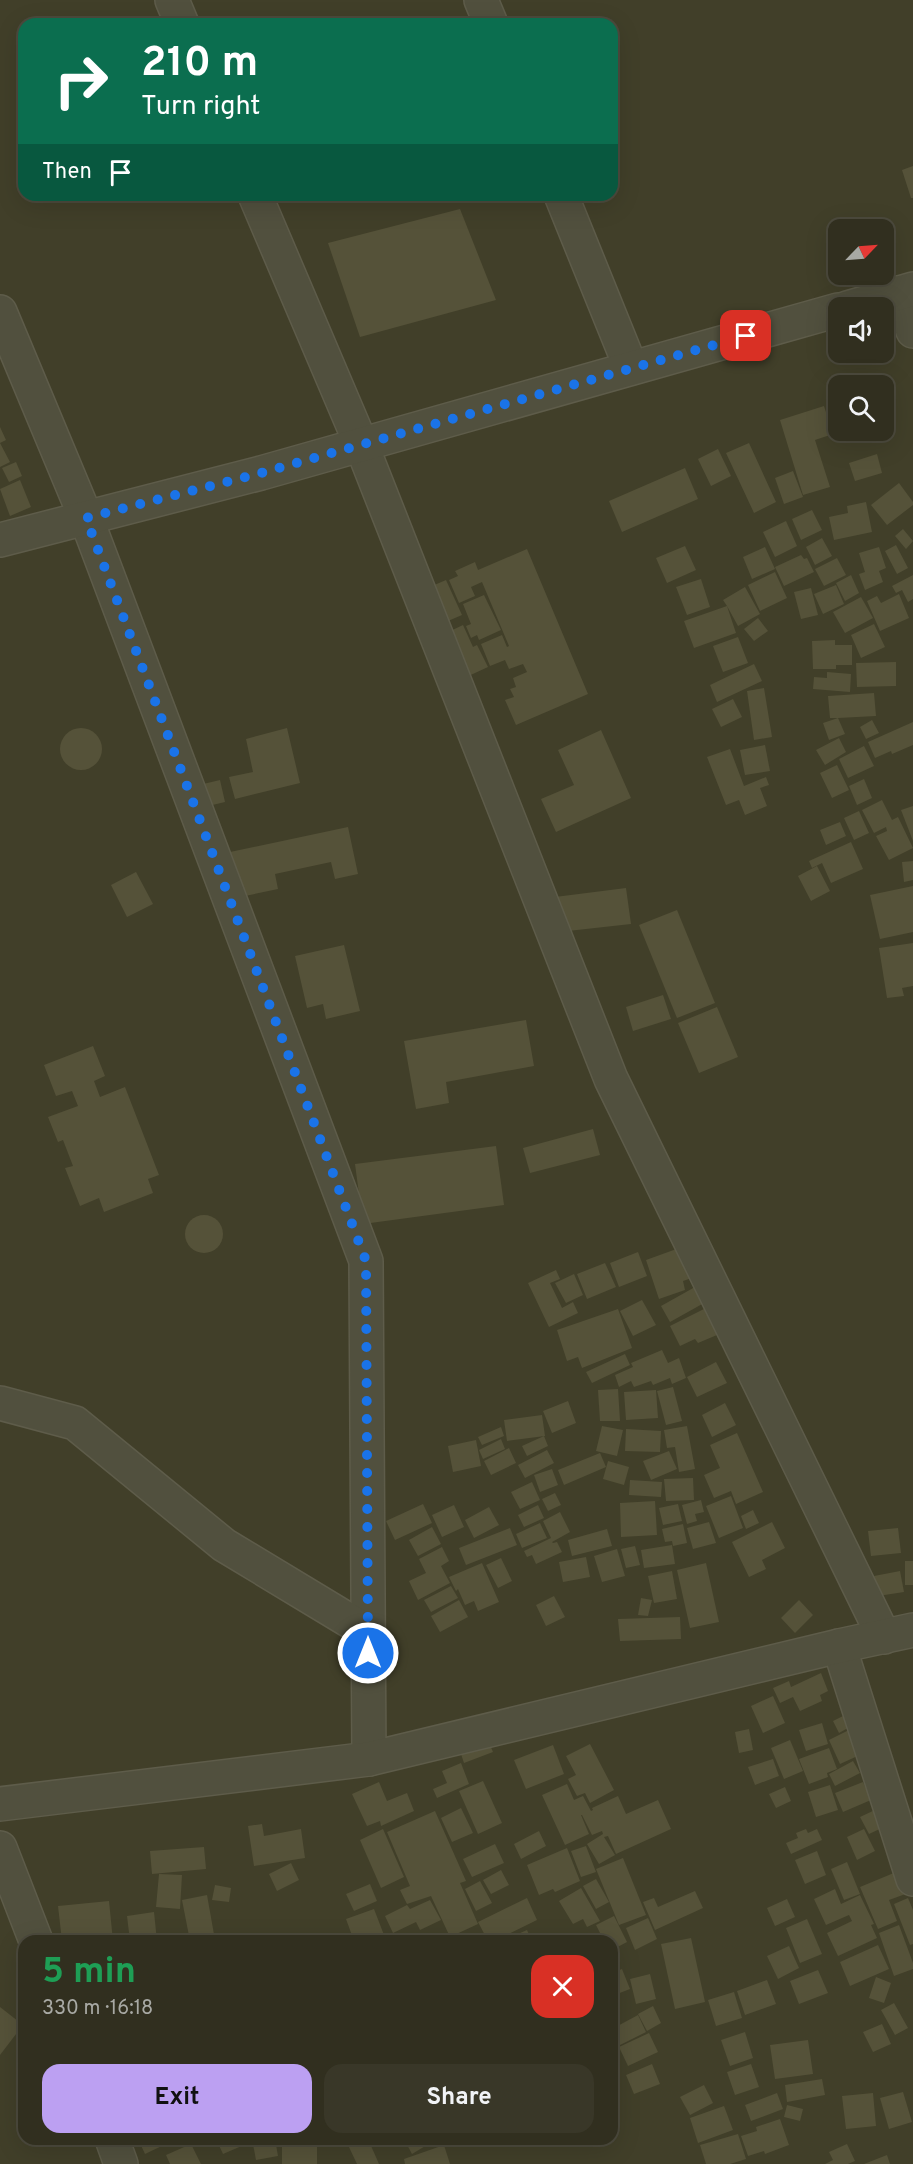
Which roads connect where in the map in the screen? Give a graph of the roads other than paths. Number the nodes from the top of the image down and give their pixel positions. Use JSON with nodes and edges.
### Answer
{"nodes":[{"id":1,"x":172,"y":0,"type":"edge"},
{"id":2,"x":481,"y":0,"type":"edge"},
{"id":3,"x":180,"y":18,"type":"edge"},
{"id":4,"x":488,"y":18,"type":"edge"},
{"id":5,"x":258,"y":201,"type":"edge"},
{"id":6,"x":563,"y":201,"type":"edge"},
{"id":7,"x":905,"y":291,"type":"edge"},
{"id":8,"x":885,"y":297,"type":"edge"},
{"id":9,"x":0,"y":312,"type":"edge"},
{"id":10,"x":828,"y":313,"type":"edge"},
{"id":11,"x":913,"y":331,"type":"edge"},
{"id":12,"x":631,"y":368,"type":"junction"},
{"id":13,"x":361,"y":444,"type":"junction"},
{"id":14,"x":86,"y":518,"type":"junction"},
{"id":15,"x":0,"y":540,"type":"edge"},
{"id":16,"x":0,"y":1403,"type":"edge"},
{"id":17,"x":368,"y":1632,"type":"junction"},
{"id":18,"x":899,"y":1634,"type":"edge"},
{"id":19,"x":840,"y":1646,"type":"junction"},
{"id":20,"x":369,"y":1759,"type":"junction"},
{"id":21,"x":0,"y":1804,"type":"edge"},
{"id":22,"x":0,"y":1848,"type":"edge"},
{"id":23,"x":913,"y":1879,"type":"edge"},
{"id":24,"x":34,"y":1935,"type":"edge"},
{"id":25,"x":114,"y":2145,"type":"edge"},
{"id":26,"x":121,"y":2164,"type":"edge"}],
"edges":[{"from":1,"to":3,"type":"street"},
{"from":2,"to":4,"type":"street"},
{"from":5,"to":13,"type":"street"},
{"from":6,"to":12,"type":"street"},
{"from":7,"to":8,"type":"street"},
{"from":7,"to":11,"type":"street"},
{"from":9,"to":14,"type":"street"},
{"from":10,"to":12,"type":"street"},
{"from":12,"to":13,"type":"street"},
{"from":13,"to":14,"type":"street"},
{"from":13,"to":18,"type":"street"},
{"from":14,"to":15,"type":"street"},
{"from":14,"to":17,"type":"street"},
{"from":16,"to":17,"type":"street"},
{"from":17,"to":20,"type":"street"},
{"from":18,"to":19,"type":"street"},
{"from":19,"to":20,"type":"street"},
{"from":19,"to":23,"type":"street"},
{"from":20,"to":21,"type":"street"},
{"from":22,"to":24,"type":"street"},
{"from":25,"to":26,"type":"street"}]}
